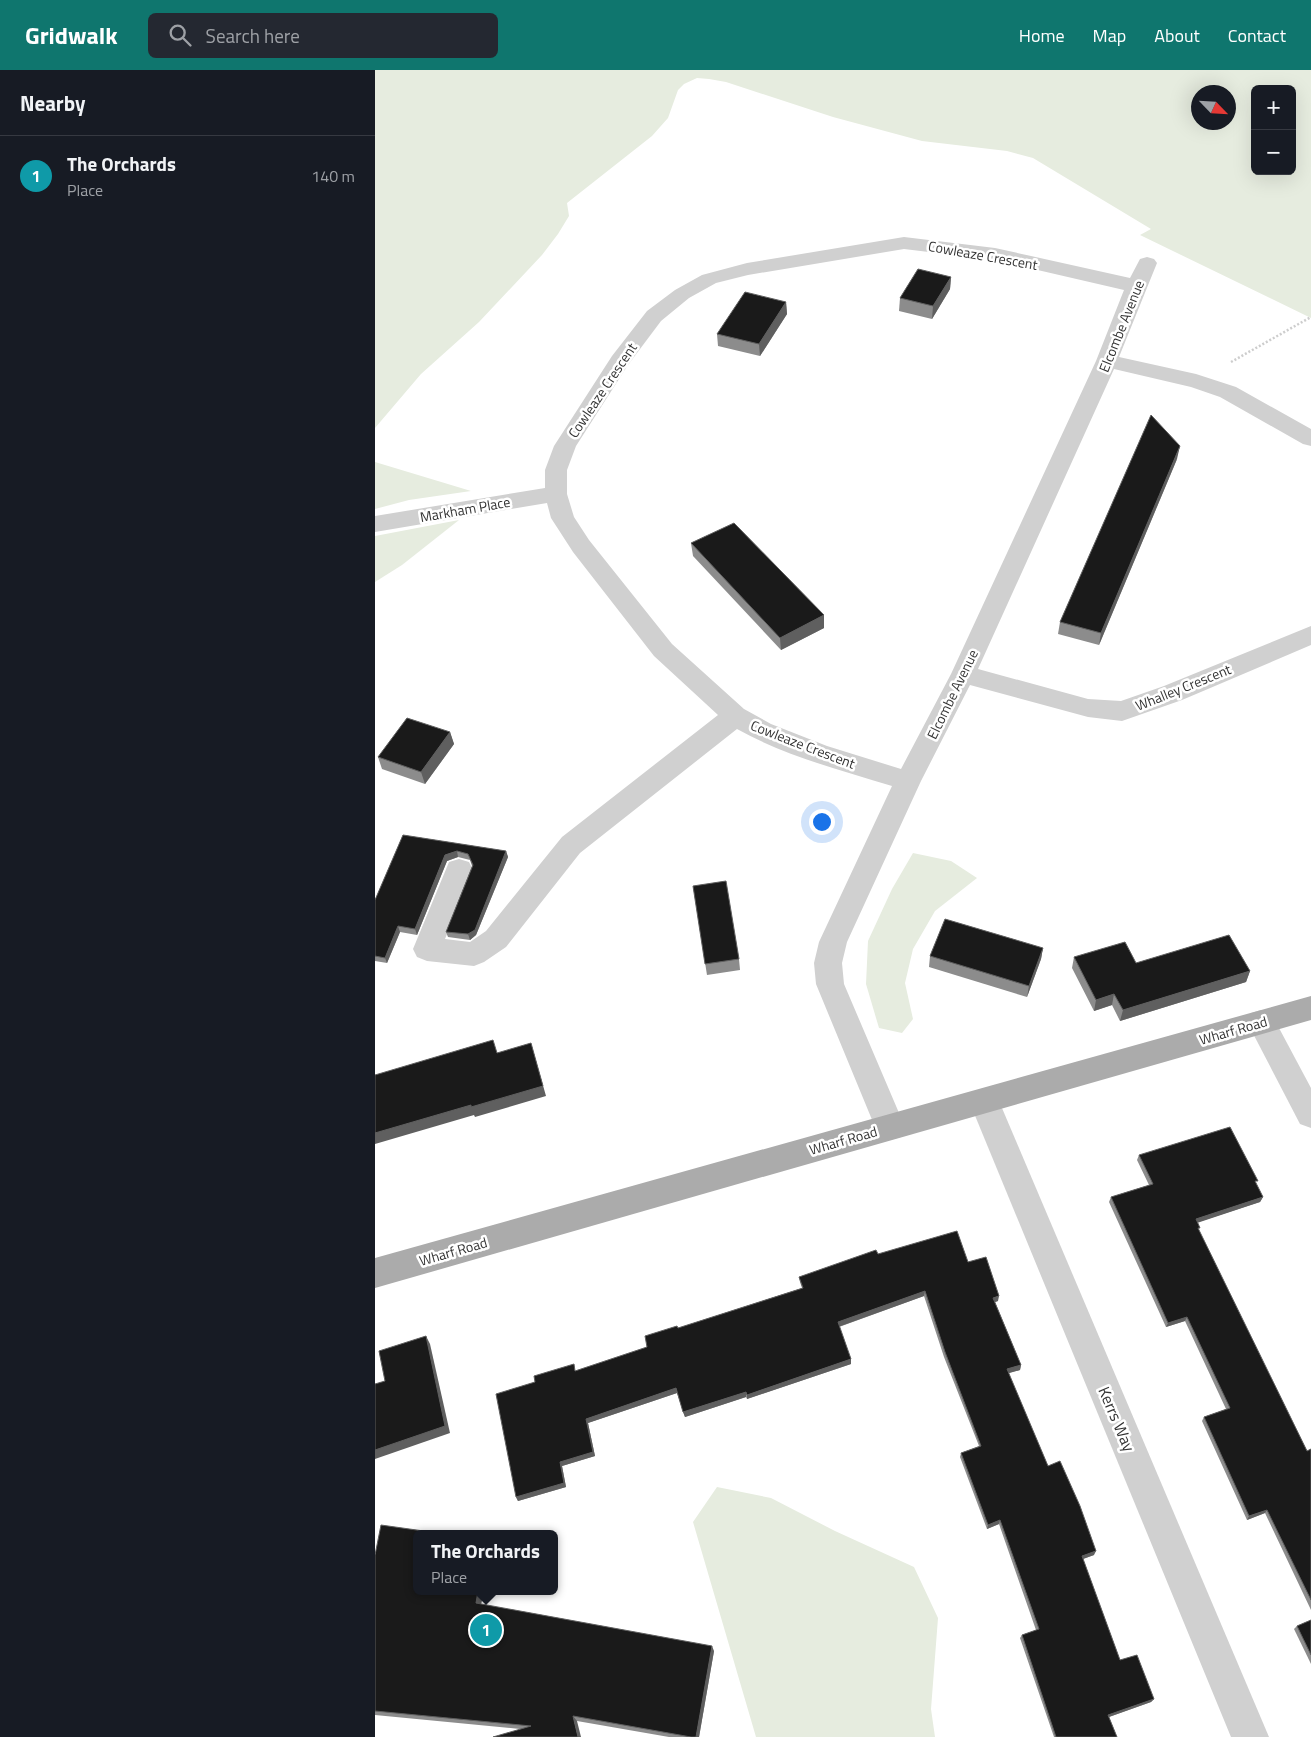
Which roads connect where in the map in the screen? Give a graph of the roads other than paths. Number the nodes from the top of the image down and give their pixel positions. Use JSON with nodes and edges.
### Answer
{"nodes":[{"id":1,"x":1147,"y":263,"type":"dead end"},
{"id":2,"x":1136,"y":286,"type":"junction"},
{"id":3,"x":1107,"y":360,"type":"junction"},
{"id":4,"x":1311,"y":439,"type":"edge"},
{"id":5,"x":556,"y":494,"type":"junction"},
{"id":6,"x":375,"y":524,"type":"edge"},
{"id":7,"x":1311,"y":634,"type":"edge"},
{"id":8,"x":963,"y":674,"type":"junction"},
{"id":9,"x":735,"y":716,"type":"junction"},
{"id":10,"x":908,"y":781,"type":"junction"},
{"id":11,"x":459,"y":870,"type":"dead end"},
{"id":12,"x":1311,"y":1008,"type":"edge"},
{"id":13,"x":1261,"y":1022,"type":"junction"},
{"id":14,"x":984,"y":1101,"type":"junction"},
{"id":15,"x":1311,"y":1115,"type":"edge"},
{"id":16,"x":891,"y":1127,"type":"junction"},
{"id":17,"x":375,"y":1274,"type":"edge"},
{"id":18,"x":1250,"y":1737,"type":"edge"}],
"edges":[{"from":1,"to":2,"type":"street","name":"Elcombe Avenue"},
{"from":2,"to":3,"type":"street","name":"Elcombe Avenue"},
{"from":2,"to":5,"type":"street","name":"Cowleaze Crescent"},
{"from":3,"to":4,"type":"street"},
{"from":3,"to":8,"type":"street","name":"Elcombe Avenue"},
{"from":5,"to":6,"type":"street","name":"Markham Place"},
{"from":5,"to":9,"type":"street","name":"Cowleaze Crescent"},
{"from":7,"to":8,"type":"street","name":"Whalley Crescent"},
{"from":8,"to":10,"type":"street","name":"Elcombe Avenue"},
{"from":9,"to":10,"type":"street","name":"Cowleaze Crescent"},
{"from":9,"to":11,"type":"street"},
{"from":10,"to":16,"type":"street","name":"Elcombe Avenue"},
{"from":12,"to":13,"type":"main road","name":"Wharf Road"},
{"from":13,"to":14,"type":"main road","name":"Wharf Road"},
{"from":13,"to":15,"type":"street"},
{"from":14,"to":16,"type":"main road","name":"Wharf Road"},
{"from":14,"to":18,"type":"street","name":"Kerrs Way"},
{"from":16,"to":17,"type":"main road","name":"Wharf Road"}]}
